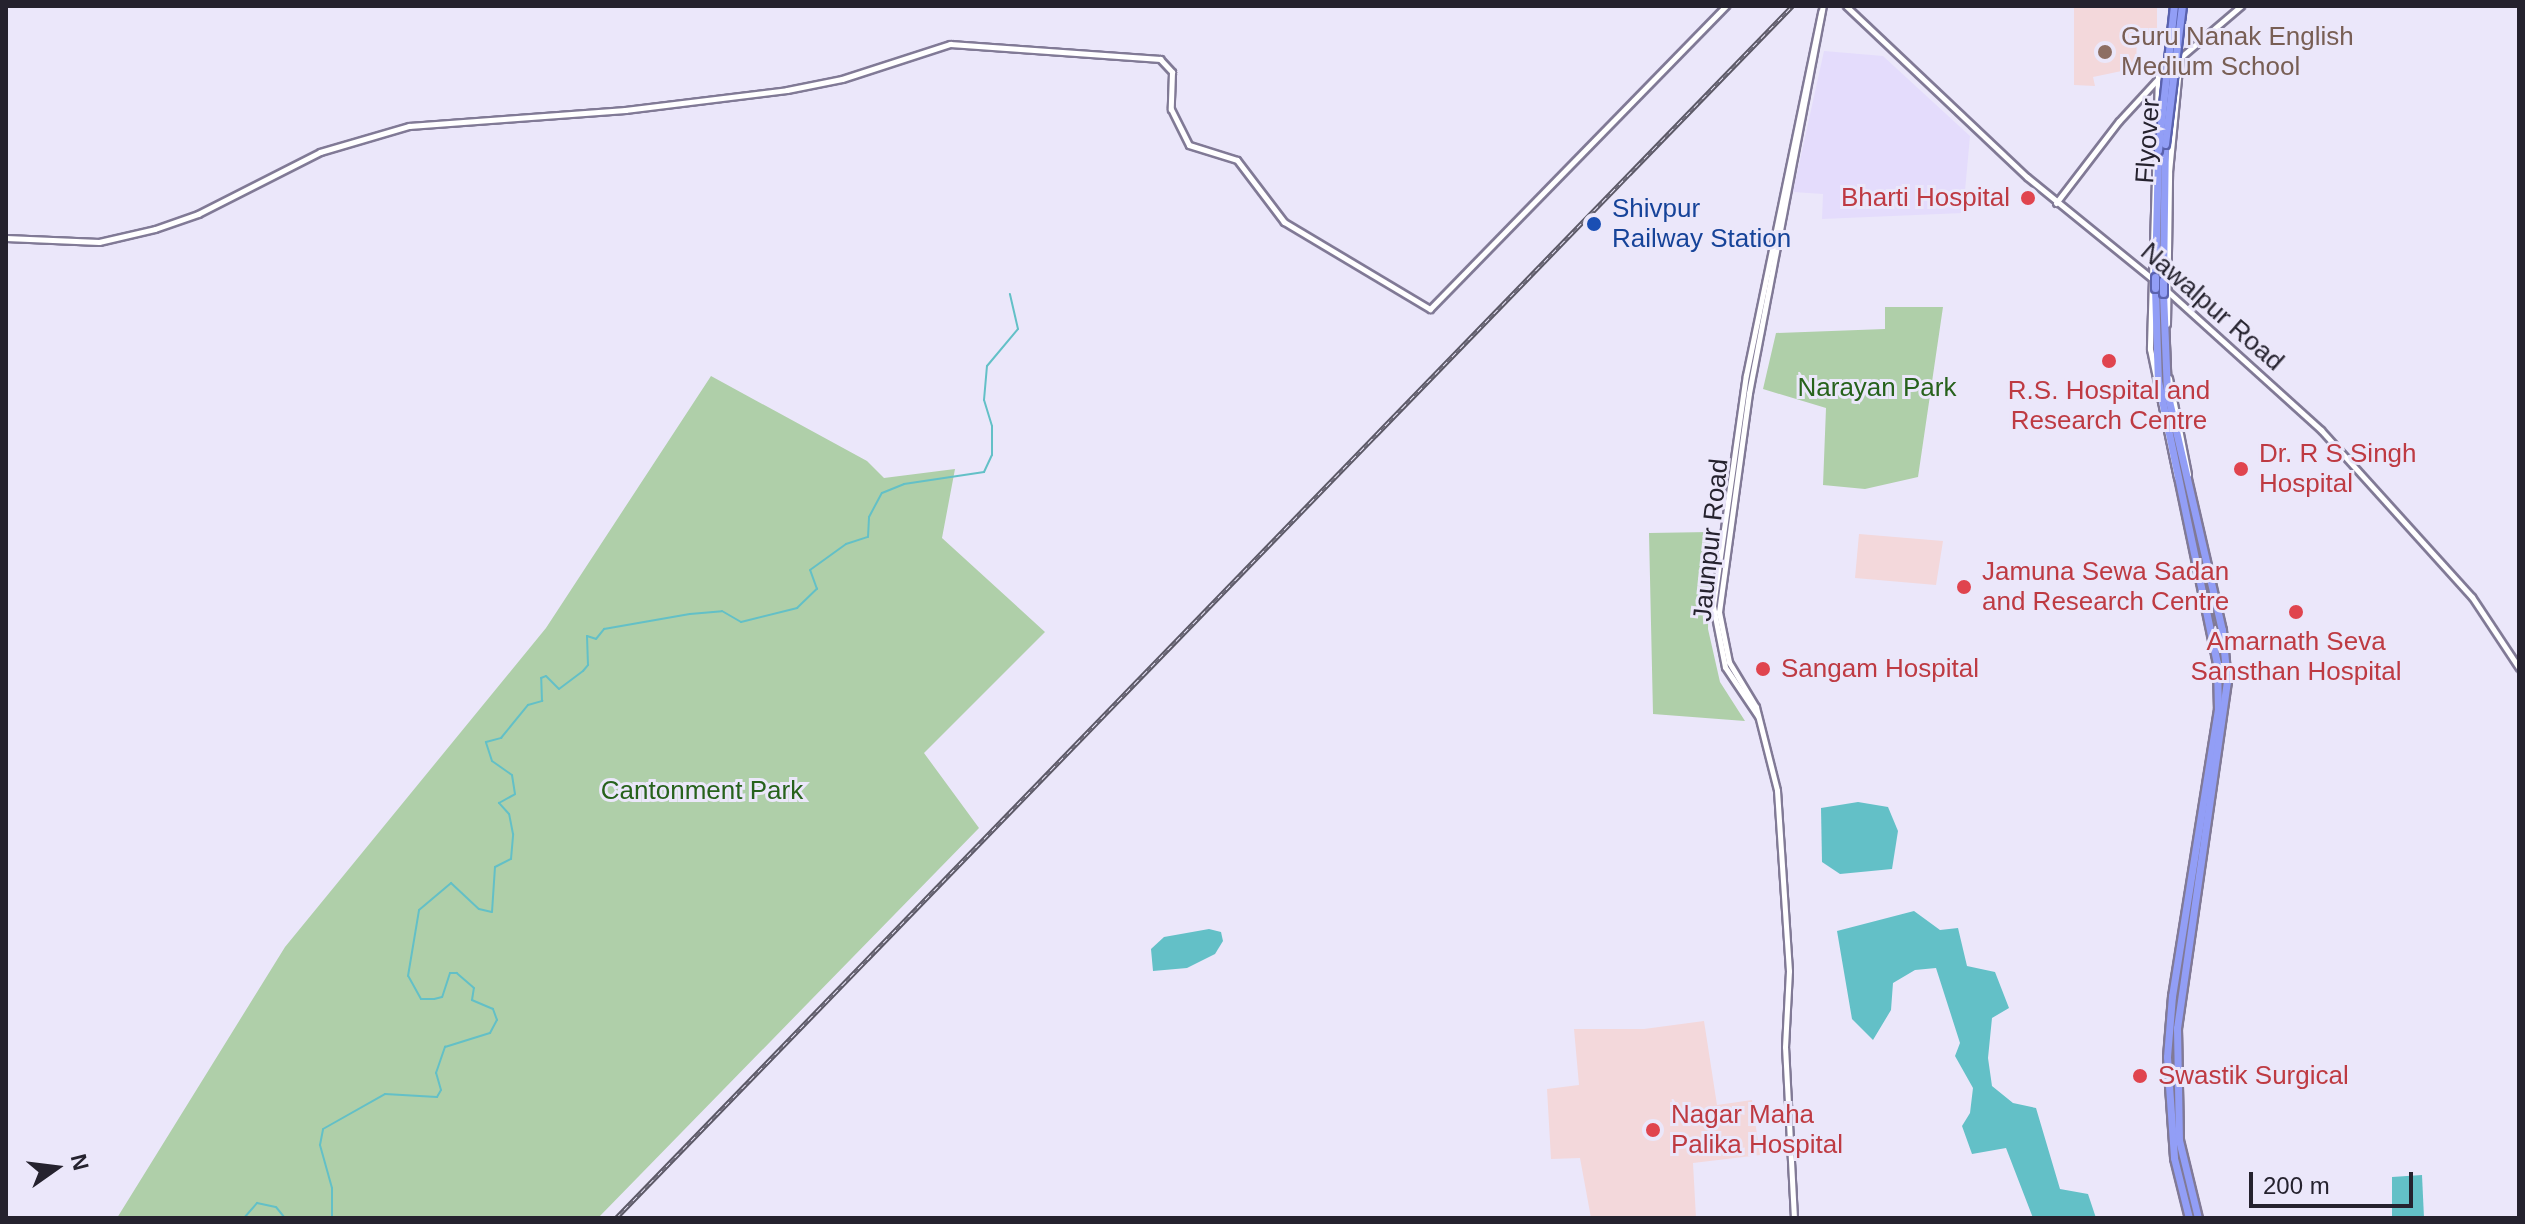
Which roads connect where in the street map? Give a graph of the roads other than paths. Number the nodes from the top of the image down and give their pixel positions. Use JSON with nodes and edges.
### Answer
{"nodes":[{"id":1,"x":1726,"y":6,"type":"edge"},
{"id":2,"x":1846,"y":6,"type":"edge"},
{"id":3,"x":2174,"y":6,"type":"edge"},
{"id":4,"x":2182,"y":6,"type":"edge"},
{"id":5,"x":2241,"y":6,"type":"edge"},
{"id":6,"x":1823,"y":8,"type":"edge"},
{"id":7,"x":2180,"y":58,"type":"junction"},
{"id":8,"x":2158,"y":76,"type":"junction"},
{"id":9,"x":2162,"y":147,"type":"junction"},
{"id":10,"x":2056,"y":203,"type":"junction"},
{"id":11,"x":6,"y":238,"type":"edge"},
{"id":12,"x":2156,"y":278,"type":"junction"},
{"id":13,"x":2162,"y":291,"type":"junction"},
{"id":14,"x":2181,"y":479,"type":"junction"},
{"id":15,"x":2519,"y":668,"type":"edge"},
{"id":16,"x":1794,"y":1218,"type":"edge"},
{"id":17,"x":2189,"y":1218,"type":"edge"},
{"id":18,"x":2198,"y":1218,"type":"edge"}],
"edges":[{"from":1,"to":11,"type":"street"},
{"from":2,"to":10,"type":"street","name":"Nawalpur Road"},
{"from":3,"to":9,"type":"highway","name":"Flyover","bridge":true},
{"from":4,"to":9,"type":"highway","name":"Flyover","bridge":true},
{"from":5,"to":7,"type":"street"},
{"from":6,"to":16,"type":"street"},
{"from":7,"to":8,"type":"street"},
{"from":7,"to":13,"type":"street"},
{"from":8,"to":10,"type":"street"},
{"from":8,"to":12,"type":"street"},
{"from":9,"to":12,"type":"highway","name":"Flyover"},
{"from":10,"to":12,"type":"street","name":"Nawalpur Road"},
{"from":12,"to":13,"type":"highway","name":"Flyover","bridge":true},
{"from":12,"to":13,"type":"street","name":"Nawalpur Road"},
{"from":12,"to":14,"type":"street"},
{"from":13,"to":14,"type":"street"},
{"from":13,"to":14,"type":"highway"},
{"from":13,"to":15,"type":"street","name":"Nawalpur Road"},
{"from":14,"to":17,"type":"highway"},
{"from":14,"to":18,"type":"highway"}]}
